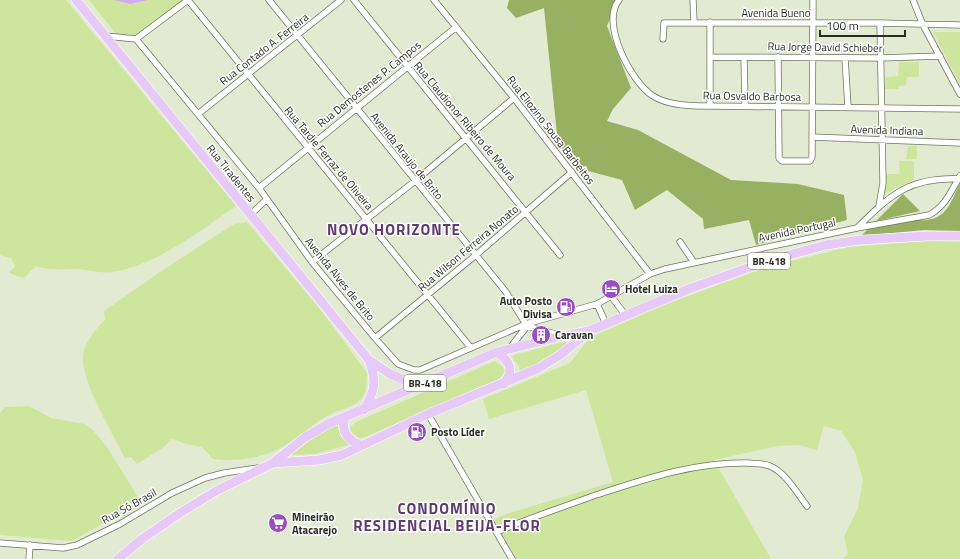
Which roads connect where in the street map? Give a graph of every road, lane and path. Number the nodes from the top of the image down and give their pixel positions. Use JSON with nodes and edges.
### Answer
{"nodes":[{"id":1,"x":76,"y":0,"type":"edge"},
{"id":2,"x":188,"y":0,"type":"edge"},
{"id":3,"x":270,"y":0,"type":"edge"},
{"id":4,"x":341,"y":0,"type":"edge"},
{"id":5,"x":354,"y":0,"type":"edge"},
{"id":6,"x":434,"y":0,"type":"edge"},
{"id":7,"x":693,"y":0,"type":"edge"},
{"id":8,"x":812,"y":0,"type":"edge"},
{"id":9,"x":913,"y":0,"type":"edge"},
{"id":10,"x":618,"y":1,"type":"edge"},
{"id":11,"x":694,"y":22,"type":"junction"},
{"id":12,"x":710,"y":22,"type":"junction"},
{"id":13,"x":813,"y":23,"type":"junction"},
{"id":14,"x":880,"y":23,"type":"junction"},
{"id":15,"x":923,"y":25,"type":"junction"},
{"id":16,"x":960,"y":25,"type":"edge"},
{"id":17,"x":455,"y":28,"type":"junction"},
{"id":18,"x":106,"y":36,"type":"junction"},
{"id":19,"x":297,"y":36,"type":"junction"},
{"id":20,"x":136,"y":39,"type":"junction"},
{"id":21,"x":663,"y":39,"type":"dead end"},
{"id":22,"x":940,"y":56,"type":"junction"},
{"id":23,"x":710,"y":57,"type":"junction"},
{"id":24,"x":744,"y":57,"type":"junction"},
{"id":25,"x":778,"y":57,"type":"junction"},
{"id":26,"x":813,"y":57,"type":"junction"},
{"id":27,"x":845,"y":58,"type":"junction"},
{"id":28,"x":880,"y":58,"type":"junction"},
{"id":29,"x":406,"y":66,"type":"junction"},
{"id":30,"x":248,"y":74,"type":"junction"},
{"id":31,"x":960,"y":94,"type":"edge"},
{"id":32,"x":514,"y":98,"type":"junction"},
{"id":33,"x":710,"y":106,"type":"junction"},
{"id":34,"x":745,"y":106,"type":"junction"},
{"id":35,"x":778,"y":106,"type":"junction"},
{"id":36,"x":355,"y":107,"type":"junction"},
{"id":37,"x":813,"y":107,"type":"junction"},
{"id":38,"x":848,"y":107,"type":"junction"},
{"id":39,"x":882,"y":107,"type":"junction"},
{"id":40,"x":960,"y":109,"type":"edge"},
{"id":41,"x":198,"y":114,"type":"junction"},
{"id":42,"x":812,"y":137,"type":"junction"},
{"id":43,"x":466,"y":139,"type":"junction"},
{"id":44,"x":882,"y":140,"type":"junction"},
{"id":45,"x":960,"y":143,"type":"edge"},
{"id":46,"x":307,"y":148,"type":"junction"},
{"id":47,"x":572,"y":172,"type":"junction"},
{"id":48,"x":959,"y":178,"type":"edge"},
{"id":49,"x":415,"y":181,"type":"junction"},
{"id":50,"x":259,"y":188,"type":"junction"},
{"id":51,"x":267,"y":199,"type":"junction"},
{"id":52,"x":879,"y":206,"type":"junction"},
{"id":53,"x":527,"y":212,"type":"junction"},
{"id":54,"x":250,"y":215,"type":"junction"},
{"id":55,"x":367,"y":220,"type":"junction"},
{"id":56,"x":857,"y":228,"type":"junction"},
{"id":57,"x":960,"y":236,"type":"edge"},
{"id":58,"x":680,"y":242,"type":"dead end"},
{"id":59,"x":476,"y":255,"type":"junction"},
{"id":60,"x":560,"y":255,"type":"dead end"},
{"id":61,"x":693,"y":261,"type":"junction"},
{"id":62,"x":312,"y":262,"type":"junction"},
{"id":63,"x":650,"y":274,"type":"junction"},
{"id":64,"x":429,"y":295,"type":"junction"},
{"id":65,"x":611,"y":296,"type":"junction"},
{"id":66,"x":597,"y":304,"type":"junction"},
{"id":67,"x":626,"y":316,"type":"junction"},
{"id":68,"x":606,"y":324,"type":"junction"},
{"id":69,"x":526,"y":325,"type":"junction"},
{"id":70,"x":589,"y":331,"type":"junction"},
{"id":71,"x":562,"y":336,"type":"junction"},
{"id":72,"x":375,"y":338,"type":"junction"},
{"id":73,"x":471,"y":348,"type":"junction"},
{"id":74,"x":510,"y":348,"type":"junction"},
{"id":75,"x":497,"y":352,"type":"junction"},
{"id":76,"x":369,"y":360,"type":"junction"},
{"id":77,"x":504,"y":384,"type":"junction"},
{"id":78,"x":418,"y":386,"type":"junction"},
{"id":79,"x":364,"y":410,"type":"junction"},
{"id":80,"x":428,"y":414,"type":"junction"},
{"id":81,"x":345,"y":418,"type":"junction"},
{"id":82,"x":360,"y":445,"type":"junction"},
{"id":83,"x":269,"y":465,"type":"junction"},
{"id":84,"x":807,"y":506,"type":"dead end"},
{"id":85,"x":497,"y":532,"type":"junction"},
{"id":86,"x":0,"y":543,"type":"edge"},
{"id":87,"x":30,"y":545,"type":"junction"},
{"id":88,"x":29,"y":559,"type":"edge"},
{"id":89,"x":118,"y":559,"type":"edge"},
{"id":90,"x":512,"y":559,"type":"edge"}],
"edges":[{"from":1,"to":18,"type":"main road","name":"Rua Tiradentes"},
{"from":2,"to":20,"type":"street"},
{"from":2,"to":30,"type":"street","name":"Rua Tardie Ferraz de Oliveira"},
{"from":3,"to":19,"type":"street","name":"Avenida Araujo de Brito"},
{"from":4,"to":19,"type":"street","name":"Rua Contado A. Ferreira"},
{"from":5,"to":29,"type":"street","name":"Rua Claudionor Ribeiro de Moura"},
{"from":6,"to":17,"type":"street","name":"Rua Eliozino Sousa Barbeitos"},
{"from":7,"to":11,"type":"street"},
{"from":8,"to":13,"type":"street"},
{"from":9,"to":15,"type":"street"},
{"from":10,"to":33,"type":"street","name":"Rua Osvaldo Barbosa"},
{"from":11,"to":12,"type":"street","name":"Avenida Bueno"},
{"from":11,"to":21,"type":"street","name":"Avenida Bueno"},
{"from":12,"to":13,"type":"street","name":"Avenida Bueno"},
{"from":12,"to":23,"type":"street"},
{"from":13,"to":14,"type":"street","name":"Avenida Bueno"},
{"from":13,"to":26,"type":"street"},
{"from":14,"to":15,"type":"street","name":"Avenida Bueno"},
{"from":14,"to":28,"type":"street"},
{"from":15,"to":16,"type":"street","name":"Avenida Bueno"},
{"from":15,"to":22,"type":"street"},
{"from":17,"to":29,"type":"street","name":"Rua Demostenes P. Campos"},
{"from":17,"to":32,"type":"street","name":"Rua Eliozino Sousa Barbeitos"},
{"from":18,"to":20,"type":"street"},
{"from":18,"to":54,"type":"main road","name":"Rua Tiradentes"},
{"from":19,"to":30,"type":"street","name":"Rua Contado A. Ferreira"},
{"from":19,"to":36,"type":"street","name":"Avenida Araujo de Brito"},
{"from":20,"to":41,"type":"street","name":"Avenida Alves de Brito"},
{"from":22,"to":28,"type":"street","name":"Rua Jorge David Schieber"},
{"from":22,"to":31,"type":"street"},
{"from":23,"to":24,"type":"street","name":"Rua Jorge David Schieber"},
{"from":23,"to":33,"type":"street"},
{"from":24,"to":25,"type":"street","name":"Rua Jorge David Schieber"},
{"from":24,"to":34,"type":"street"},
{"from":25,"to":26,"type":"street","name":"Rua Jorge David Schieber"},
{"from":25,"to":35,"type":"street"},
{"from":26,"to":27,"type":"street","name":"Rua Jorge David Schieber"},
{"from":26,"to":37,"type":"street"},
{"from":27,"to":28,"type":"street","name":"Rua Jorge David Schieber"},
{"from":27,"to":38,"type":"street"},
{"from":28,"to":39,"type":"street"},
{"from":29,"to":36,"type":"street","name":"Rua Demostenes P. Campos"},
{"from":29,"to":43,"type":"street","name":"Rua Claudionor Ribeiro de Moura"},
{"from":30,"to":41,"type":"street","name":"Rua Contado A. Ferreira"},
{"from":30,"to":46,"type":"street","name":"Rua Tardie Ferraz de Oliveira"},
{"from":32,"to":43,"type":"street"},
{"from":32,"to":47,"type":"street","name":"Rua Eliozino Sousa Barbeitos"},
{"from":33,"to":34,"type":"street","name":"Rua Osvaldo Barbosa"},
{"from":34,"to":35,"type":"street","name":"Rua Osvaldo Barbosa"},
{"from":35,"to":37,"type":"street","name":"Rua Osvaldo Barbosa"},
{"from":35,"to":42,"type":"street"},
{"from":36,"to":46,"type":"street","name":"Rua Demostenes P. Campos"},
{"from":36,"to":49,"type":"street","name":"Avenida Araujo de Brito"},
{"from":37,"to":38,"type":"street","name":"Rua Osvaldo Barbosa"},
{"from":37,"to":42,"type":"street"},
{"from":38,"to":39,"type":"street","name":"Rua Osvaldo Barbosa"},
{"from":39,"to":40,"type":"street","name":"Rua Osvaldo Barbosa"},
{"from":39,"to":44,"type":"street"},
{"from":41,"to":50,"type":"street","name":"Avenida Alves de Brito"},
{"from":42,"to":44,"type":"street","name":"Avenida Indiana"},
{"from":43,"to":49,"type":"street"},
{"from":43,"to":53,"type":"street","name":"Rua Claudionor Ribeiro de Moura"},
{"from":44,"to":45,"type":"street","name":"Avenida Indiana"},
{"from":44,"to":52,"type":"street"},
{"from":46,"to":50,"type":"street","name":"Rua Demostenes P. Campos"},
{"from":46,"to":55,"type":"street","name":"Rua Tardie Ferraz de Oliveira"},
{"from":47,"to":53,"type":"street","name":"Rua Wilson Ferreira Nonato"},
{"from":47,"to":63,"type":"street","name":"Rua Eliozino Sousa Barbeitos"},
{"from":48,"to":52,"type":"street"},
{"from":48,"to":56,"type":"street","name":"Avenida Portugal"},
{"from":49,"to":55,"type":"street"},
{"from":49,"to":59,"type":"street","name":"Avenida Araujo de Brito"},
{"from":50,"to":51,"type":"street","name":"Avenida Alves de Brito"},
{"from":51,"to":54,"type":"street"},
{"from":51,"to":62,"type":"street","name":"Avenida Alves de Brito"},
{"from":52,"to":56,"type":"street"},
{"from":53,"to":59,"type":"street","name":"Rua Wilson Ferreira Nonato"},
{"from":53,"to":60,"type":"street","name":"Rua Claudionor Ribeiro de Moura"},
{"from":54,"to":76,"type":"main road","name":"Rua Tiradentes"},
{"from":55,"to":62,"type":"street"},
{"from":55,"to":64,"type":"street","name":"Rua Tardie Ferraz de Oliveira"},
{"from":56,"to":61,"type":"street","name":"Avenida Portugal"},
{"from":57,"to":67,"type":"main road","number":"BR-418"},
{"from":58,"to":61,"type":"street"},
{"from":59,"to":64,"type":"street","name":"Rua Wilson Ferreira Nonato"},
{"from":59,"to":69,"type":"street","name":"Avenida Araujo de Brito"},
{"from":61,"to":63,"type":"street","name":"Avenida Portugal"},
{"from":62,"to":72,"type":"street","name":"Avenida Alves de Brito"},
{"from":63,"to":65,"type":"street","name":"Avenida Alves de Brito"},
{"from":64,"to":72,"type":"street","name":"Rua Wilson Ferreira Nonato"},
{"from":64,"to":73,"type":"street","name":"Rua Tardie Ferraz de Oliveira"},
{"from":65,"to":66,"type":"street","name":"Avenida Alves de Brito"},
{"from":65,"to":67,"type":"street"},
{"from":66,"to":68,"type":"street"},
{"from":66,"to":69,"type":"street","name":"Avenida Alves de Brito"},
{"from":67,"to":68,"type":"main road","number":"BR-418"},
{"from":68,"to":70,"type":"main road","number":"BR-418"},
{"from":69,"to":71,"type":"street"},
{"from":69,"to":73,"type":"street","name":"Avenida Alves de Brito"},
{"from":69,"to":74,"type":"street"},
{"from":70,"to":71,"type":"main road","number":"BR-418"},
{"from":70,"to":77,"type":"main road","number":"BR-418"},
{"from":71,"to":74,"type":"main road","number":"BR-418"},
{"from":72,"to":73,"type":"street","name":"Avenida Alves de Brito"},
{"from":74,"to":75,"type":"main road","number":"BR-418"},
{"from":75,"to":77,"type":"main road"},
{"from":75,"to":78,"type":"main road","number":"BR-418"},
{"from":76,"to":78,"type":"main road","name":"Rua Tiradentes"},
{"from":76,"to":79,"type":"main road","name":"Rua Tiradentes"},
{"from":77,"to":80,"type":"main road","number":"BR-418"},
{"from":78,"to":79,"type":"main road","number":"BR-418"},
{"from":79,"to":81,"type":"main road","number":"BR-418"},
{"from":80,"to":82,"type":"main road","number":"BR-418"},
{"from":80,"to":85,"type":"street"},
{"from":81,"to":82,"type":"main road"},
{"from":81,"to":83,"type":"main road","number":"BR-418"},
{"from":82,"to":83,"type":"main road","number":"BR-418"},
{"from":83,"to":87,"type":"street","name":"Rua Só Brasil"},
{"from":83,"to":89,"type":"main road","number":"BR-418"},
{"from":84,"to":85,"type":"street"},
{"from":85,"to":90,"type":"street"},
{"from":86,"to":87,"type":"street","name":"Rua Só Brasil"},
{"from":87,"to":88,"type":"street"}]}
